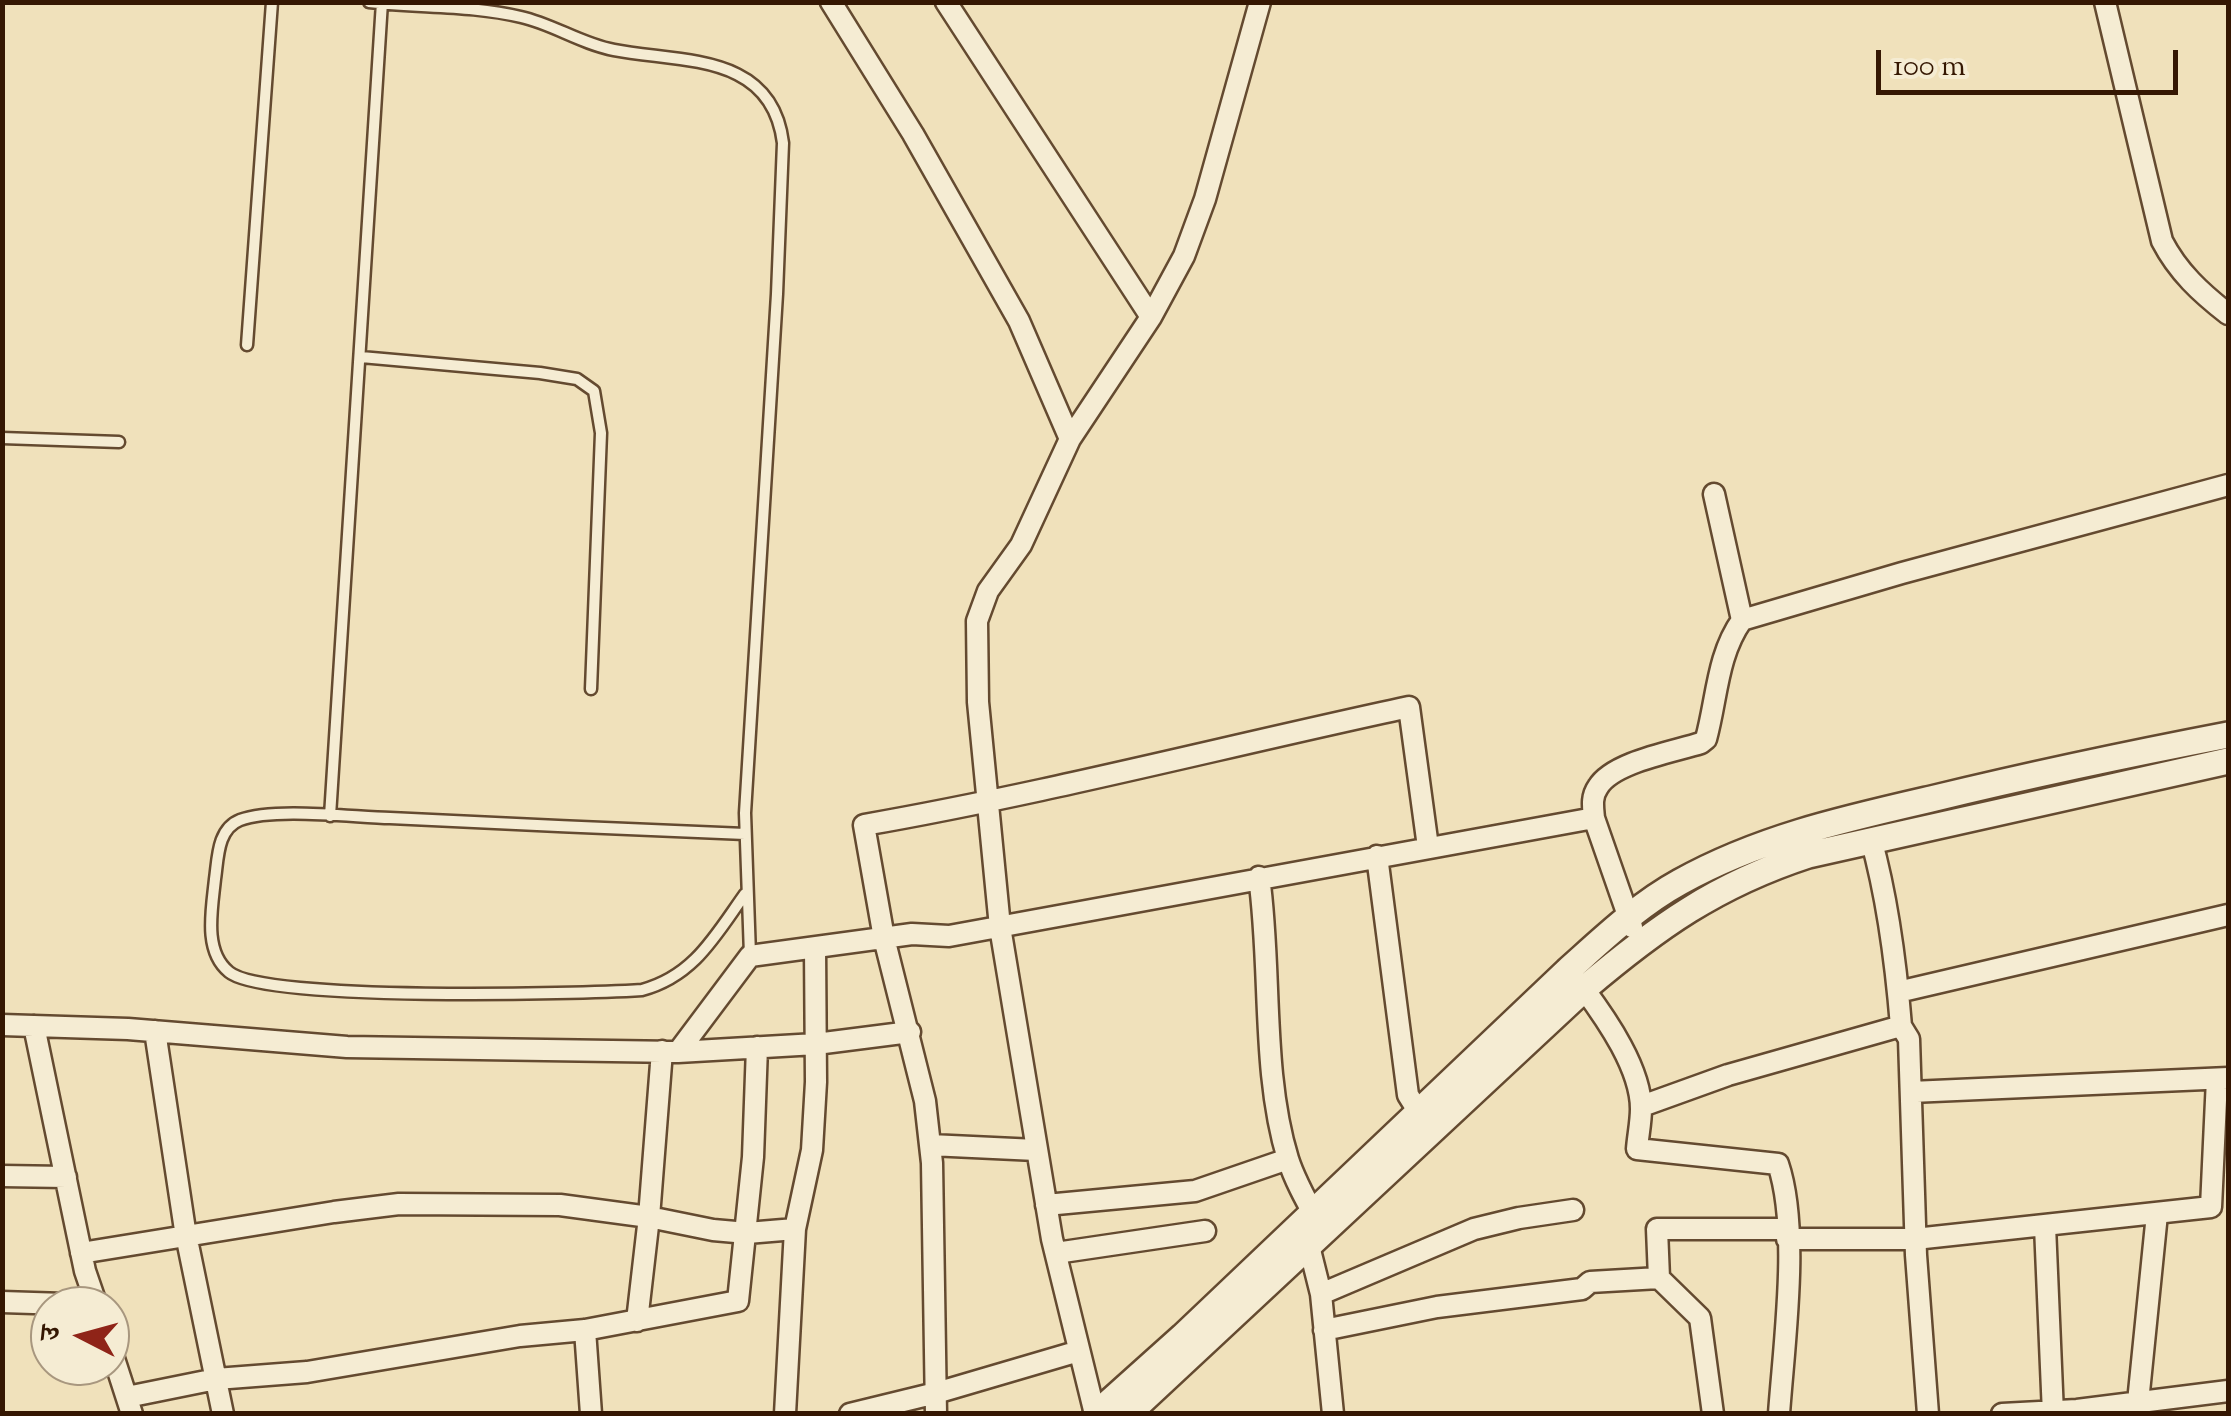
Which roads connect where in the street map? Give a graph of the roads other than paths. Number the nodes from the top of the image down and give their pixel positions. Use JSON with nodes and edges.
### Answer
{"nodes":[{"id":1,"x":272,"y":2,"type":"edge"},
{"id":2,"x":369,"y":2,"type":"edge"},
{"id":3,"x":831,"y":2,"type":"edge"},
{"id":4,"x":946,"y":2,"type":"edge"},
{"id":5,"x":1260,"y":2,"type":"edge"},
{"id":6,"x":2105,"y":2,"type":"edge"},
{"id":7,"x":382,"y":3,"type":"edge"},
{"id":8,"x":2228,"y":314,"type":"edge"},
{"id":9,"x":1150,"y":318,"type":"junction"},
{"id":10,"x":247,"y":344,"type":"dead end"},
{"id":11,"x":360,"y":357,"type":"junction"},
{"id":12,"x":2,"y":438,"type":"edge"},
{"id":13,"x":1070,"y":439,"type":"junction"},
{"id":14,"x":119,"y":442,"type":"dead end"},
{"id":15,"x":2228,"y":485,"type":"edge"},
{"id":16,"x":1714,"y":494,"type":"dead end"},
{"id":17,"x":1742,"y":620,"type":"junction"},
{"id":18,"x":591,"y":689,"type":"dead end"},
{"id":19,"x":2228,"y":734,"type":"edge"},
{"id":20,"x":2228,"y":762,"type":"edge"},
{"id":21,"x":986,"y":803,"type":"junction"},
{"id":22,"x":330,"y":816,"type":"junction"},
{"id":23,"x":1594,"y":818,"type":"junction"},
{"id":24,"x":745,"y":834,"type":"junction"},
{"id":25,"x":1871,"y":839,"type":"junction"},
{"id":26,"x":1428,"y":847,"type":"junction"},
{"id":27,"x":1377,"y":856,"type":"junction"},
{"id":28,"x":1260,"y":878,"type":"junction"},
{"id":29,"x":746,"y":892,"type":"junction"},
{"id":30,"x":2228,"y":915,"type":"edge"},
{"id":31,"x":1628,"y":916,"type":"junction"},
{"id":32,"x":1000,"y":927,"type":"junction"},
{"id":33,"x":884,"y":938,"type":"junction"},
{"id":34,"x":1638,"y":944,"type":"junction"},
{"id":35,"x":815,"y":948,"type":"junction"},
{"id":36,"x":750,"y":956,"type":"junction"},
{"id":37,"x":1584,"y":989,"type":"junction"},
{"id":38,"x":1898,"y":992,"type":"junction"},
{"id":39,"x":2,"y":1025,"type":"edge"},
{"id":40,"x":34,"y":1026,"type":"junction"},
{"id":41,"x":1901,"y":1026,"type":"junction"},
{"id":42,"x":155,"y":1031,"type":"junction"},
{"id":43,"x":910,"y":1032,"type":"junction"},
{"id":44,"x":816,"y":1044,"type":"junction"},
{"id":45,"x":758,"y":1047,"type":"junction"},
{"id":46,"x":670,"y":1051,"type":"junction"},
{"id":47,"x":2223,"y":1078,"type":"edge"},
{"id":48,"x":1910,"y":1092,"type":"junction"},
{"id":49,"x":1642,"y":1106,"type":"junction"},
{"id":50,"x":1424,"y":1121,"type":"junction"},
{"id":51,"x":930,"y":1146,"type":"junction"},
{"id":52,"x":1036,"y":1150,"type":"junction"},
{"id":53,"x":1288,"y":1158,"type":"junction"},
{"id":54,"x":2,"y":1176,"type":"edge"},
{"id":55,"x":66,"y":1177,"type":"junction"},
{"id":56,"x":1046,"y":1204,"type":"junction"},
{"id":57,"x":2220,"y":1207,"type":"edge"},
{"id":58,"x":1573,"y":1210,"type":"dead end"},
{"id":59,"x":2158,"y":1214,"type":"junction"},
{"id":60,"x":649,"y":1217,"type":"junction"},
{"id":61,"x":2044,"y":1226,"type":"junction"},
{"id":62,"x":795,"y":1230,"type":"junction"},
{"id":63,"x":1315,"y":1231,"type":"junction"},
{"id":64,"x":1205,"y":1232,"type":"dead end"},
{"id":65,"x":747,"y":1233,"type":"junction"},
{"id":66,"x":1787,"y":1234,"type":"junction"},
{"id":67,"x":186,"y":1235,"type":"junction"},
{"id":68,"x":1915,"y":1239,"type":"junction"},
{"id":69,"x":82,"y":1252,"type":"junction"},
{"id":70,"x":1056,"y":1253,"type":"junction"},
{"id":71,"x":1659,"y":1278,"type":"junction"},
{"id":72,"x":91,"y":1286,"type":"edge"},
{"id":73,"x":1321,"y":1294,"type":"junction"},
{"id":74,"x":2,"y":1302,"type":"edge"},
{"id":75,"x":30,"y":1303,"type":"edge"},
{"id":76,"x":637,"y":1320,"type":"junction"},
{"id":77,"x":585,"y":1330,"type":"junction"},
{"id":78,"x":1324,"y":1330,"type":"junction"},
{"id":79,"x":1079,"y":1350,"type":"junction"},
{"id":80,"x":216,"y":1379,"type":"junction"},
{"id":81,"x":2228,"y":1391,"type":"edge"},
{"id":82,"x":2138,"y":1402,"type":"junction"},
{"id":83,"x":936,"y":1404,"type":"edge"},
{"id":84,"x":130,"y":1406,"type":"edge"},
{"id":85,"x":2107,"y":1410,"type":"edge"},
{"id":86,"x":2053,"y":1412,"type":"edge"},
{"id":87,"x":223,"y":1414,"type":"edge"},
{"id":88,"x":591,"y":1414,"type":"edge"},
{"id":89,"x":784,"y":1414,"type":"edge"},
{"id":90,"x":850,"y":1414,"type":"edge"},
{"id":91,"x":1095,"y":1414,"type":"edge"},
{"id":92,"x":1128,"y":1414,"type":"edge"},
{"id":93,"x":1333,"y":1414,"type":"edge"},
{"id":94,"x":1714,"y":1414,"type":"edge"},
{"id":95,"x":1779,"y":1414,"type":"edge"},
{"id":96,"x":1928,"y":1414,"type":"edge"},
{"id":97,"x":2002,"y":1414,"type":"edge"}],
"edges":[{"from":1,"to":10,"type":"lane"},
{"from":2,"to":7,"type":"lane"},
{"from":3,"to":13,"type":"street"},
{"from":4,"to":9,"type":"street"},
{"from":5,"to":9,"type":"street"},
{"from":6,"to":8,"type":"street"},
{"from":7,"to":11,"type":"lane"},
{"from":7,"to":24,"type":"lane"},
{"from":9,"to":13,"type":"street"},
{"from":11,"to":18,"type":"lane"},
{"from":11,"to":22,"type":"lane"},
{"from":12,"to":14,"type":"lane"},
{"from":13,"to":21,"type":"street"},
{"from":15,"to":17,"type":"street"},
{"from":16,"to":17,"type":"street"},
{"from":17,"to":23,"type":"street"},
{"from":19,"to":31,"type":"street"},
{"from":20,"to":25,"type":"street"},
{"from":21,"to":26,"type":"street"},
{"from":21,"to":32,"type":"street"},
{"from":21,"to":33,"type":"street"},
{"from":22,"to":24,"type":"lane"},
{"from":22,"to":29,"type":"lane"},
{"from":23,"to":26,"type":"street"},
{"from":23,"to":31,"type":"street"},
{"from":24,"to":29,"type":"lane"},
{"from":25,"to":34,"type":"street"},
{"from":25,"to":38,"type":"street"},
{"from":26,"to":27,"type":"street"},
{"from":27,"to":28,"type":"street"},
{"from":27,"to":50,"type":"street"},
{"from":28,"to":32,"type":"street"},
{"from":28,"to":53,"type":"street"},
{"from":29,"to":36,"type":"lane"},
{"from":30,"to":38,"type":"street"},
{"from":31,"to":34,"type":"street"},
{"from":31,"to":50,"type":"street"},
{"from":32,"to":33,"type":"street"},
{"from":32,"to":52,"type":"street"},
{"from":33,"to":35,"type":"street"},
{"from":33,"to":43,"type":"street"},
{"from":34,"to":37,"type":"street"},
{"from":35,"to":36,"type":"street"},
{"from":35,"to":44,"type":"street"},
{"from":36,"to":46,"type":"street"},
{"from":37,"to":49,"type":"street"},
{"from":37,"to":50,"type":"street"},
{"from":38,"to":41,"type":"street"},
{"from":39,"to":40,"type":"street"},
{"from":40,"to":42,"type":"street"},
{"from":40,"to":55,"type":"street"},
{"from":41,"to":48,"type":"street"},
{"from":41,"to":49,"type":"street"},
{"from":42,"to":46,"type":"street"},
{"from":42,"to":67,"type":"street"},
{"from":43,"to":44,"type":"street"},
{"from":43,"to":51,"type":"street"},
{"from":44,"to":45,"type":"street"},
{"from":44,"to":62,"type":"street"},
{"from":45,"to":46,"type":"street"},
{"from":45,"to":65,"type":"street"},
{"from":46,"to":60,"type":"street"},
{"from":47,"to":48,"type":"street"},
{"from":47,"to":57,"type":"street"},
{"from":48,"to":68,"type":"street"},
{"from":49,"to":66,"type":"street"},
{"from":50,"to":63,"type":"street"},
{"from":51,"to":52,"type":"street"},
{"from":51,"to":83,"type":"street"},
{"from":52,"to":56,"type":"street"},
{"from":53,"to":56,"type":"street"},
{"from":53,"to":63,"type":"street"},
{"from":54,"to":55,"type":"street"},
{"from":55,"to":69,"type":"street"},
{"from":56,"to":70,"type":"street"},
{"from":57,"to":59,"type":"street"},
{"from":58,"to":73,"type":"street"},
{"from":59,"to":61,"type":"street"},
{"from":59,"to":82,"type":"street"},
{"from":60,"to":65,"type":"street"},
{"from":60,"to":67,"type":"street"},
{"from":60,"to":76,"type":"street"},
{"from":61,"to":68,"type":"street"},
{"from":61,"to":86,"type":"street"},
{"from":62,"to":65,"type":"street"},
{"from":62,"to":89,"type":"street"},
{"from":63,"to":73,"type":"street"},
{"from":63,"to":91,"type":"street"},
{"from":63,"to":92,"type":"street"},
{"from":64,"to":70,"type":"street"},
{"from":65,"to":76,"type":"street"},
{"from":66,"to":68,"type":"street"},
{"from":66,"to":71,"type":"street"},
{"from":66,"to":95,"type":"street"},
{"from":67,"to":69,"type":"street"},
{"from":67,"to":80,"type":"street"},
{"from":68,"to":96,"type":"street"},
{"from":69,"to":72,"type":"street"},
{"from":70,"to":79,"type":"street"},
{"from":71,"to":78,"type":"street"},
{"from":71,"to":94,"type":"street"},
{"from":73,"to":78,"type":"street"},
{"from":74,"to":75,"type":"street"},
{"from":76,"to":77,"type":"street"},
{"from":77,"to":80,"type":"street"},
{"from":77,"to":88,"type":"street"},
{"from":78,"to":93,"type":"street"},
{"from":79,"to":83,"type":"street"},
{"from":79,"to":91,"type":"street"},
{"from":80,"to":84,"type":"street"},
{"from":80,"to":87,"type":"street"},
{"from":81,"to":82,"type":"street"},
{"from":82,"to":85,"type":"street"},
{"from":83,"to":90,"type":"street"},
{"from":85,"to":86,"type":"street"},
{"from":86,"to":97,"type":"street"}]}
